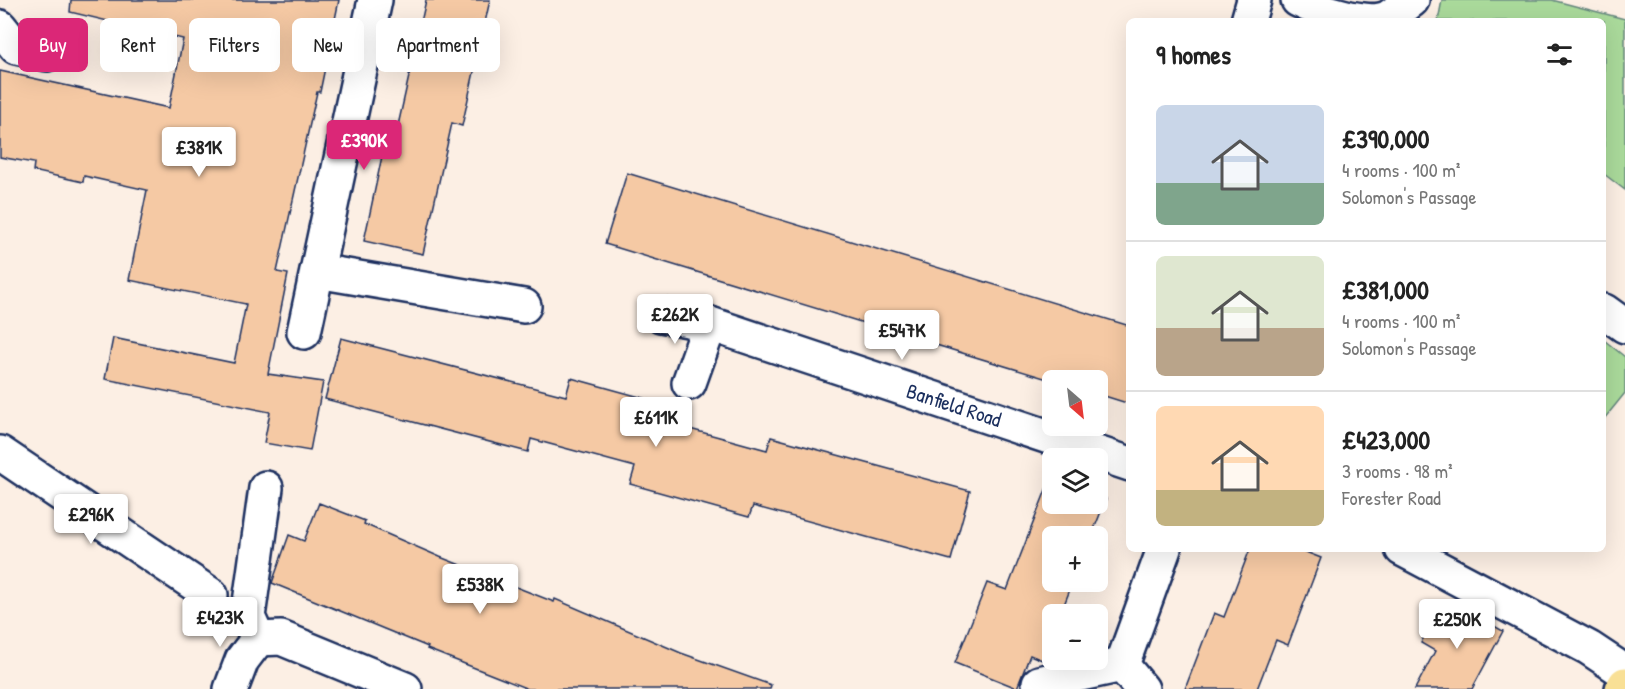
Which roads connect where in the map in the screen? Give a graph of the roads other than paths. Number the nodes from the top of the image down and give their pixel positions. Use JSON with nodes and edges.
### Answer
{"nodes":[{"id":1,"x":375,"y":0,"type":"edge"},
{"id":2,"x":1254,"y":0,"type":"edge"},
{"id":3,"x":1298,"y":0,"type":"edge"},
{"id":4,"x":1412,"y":0,"type":"edge"},
{"id":5,"x":1249,"y":18,"type":"edge"},
{"id":6,"x":1357,"y":18,"type":"edge"},
{"id":7,"x":1388,"y":18,"type":"edge"},
{"id":8,"x":0,"y":27,"type":"edge"},
{"id":9,"x":18,"y":47,"type":"edge"},
{"id":10,"x":317,"y":271,"type":"junction"},
{"id":11,"x":524,"y":306,"type":"dead end"},
{"id":12,"x":1606,"y":312,"type":"edge"},
{"id":13,"x":661,"y":315,"type":"dead end"},
{"id":14,"x":710,"y":324,"type":"junction"},
{"id":15,"x":1625,"y":326,"type":"edge"},
{"id":16,"x":304,"y":332,"type":"dead end"},
{"id":17,"x":689,"y":383,"type":"dead end"},
{"id":18,"x":0,"y":453,"type":"edge"},
{"id":19,"x":1126,"y":463,"type":"edge"},
{"id":20,"x":266,"y":488,"type":"dead end"},
{"id":21,"x":1163,"y":552,"type":"edge"},
{"id":22,"x":1408,"y":552,"type":"edge"},
{"id":23,"x":211,"y":595,"type":"dead end"},
{"id":24,"x":258,"y":639,"type":"junction"},
{"id":25,"x":1625,"y":672,"type":"edge"},
{"id":26,"x":1132,"y":677,"type":"edge"},
{"id":27,"x":1039,"y":683,"type":"dead end"},
{"id":28,"x":1625,"y":684,"type":"edge"},
{"id":29,"x":231,"y":689,"type":"edge"},
{"id":30,"x":405,"y":689,"type":"edge"},
{"id":31,"x":1622,"y":689,"type":"edge"}],
"edges":[{"from":1,"to":10,"type":"street"},
{"from":2,"to":5,"type":"street"},
{"from":3,"to":6,"type":"street"},
{"from":4,"to":7,"type":"street"},
{"from":8,"to":9,"type":"street"},
{"from":10,"to":11,"type":"street"},
{"from":10,"to":16,"type":"street"},
{"from":12,"to":15,"type":"street"},
{"from":13,"to":14,"type":"street","name":"Banfield Road"},
{"from":14,"to":17,"type":"street"},
{"from":14,"to":19,"type":"street","name":"Banfield Road"},
{"from":18,"to":23,"type":"street"},
{"from":20,"to":24,"type":"street"},
{"from":21,"to":26,"type":"street"},
{"from":22,"to":25,"type":"street"},
{"from":24,"to":29,"type":"street"},
{"from":24,"to":30,"type":"street"},
{"from":26,"to":27,"type":"street"},
{"from":28,"to":31,"type":"main road"}]}
